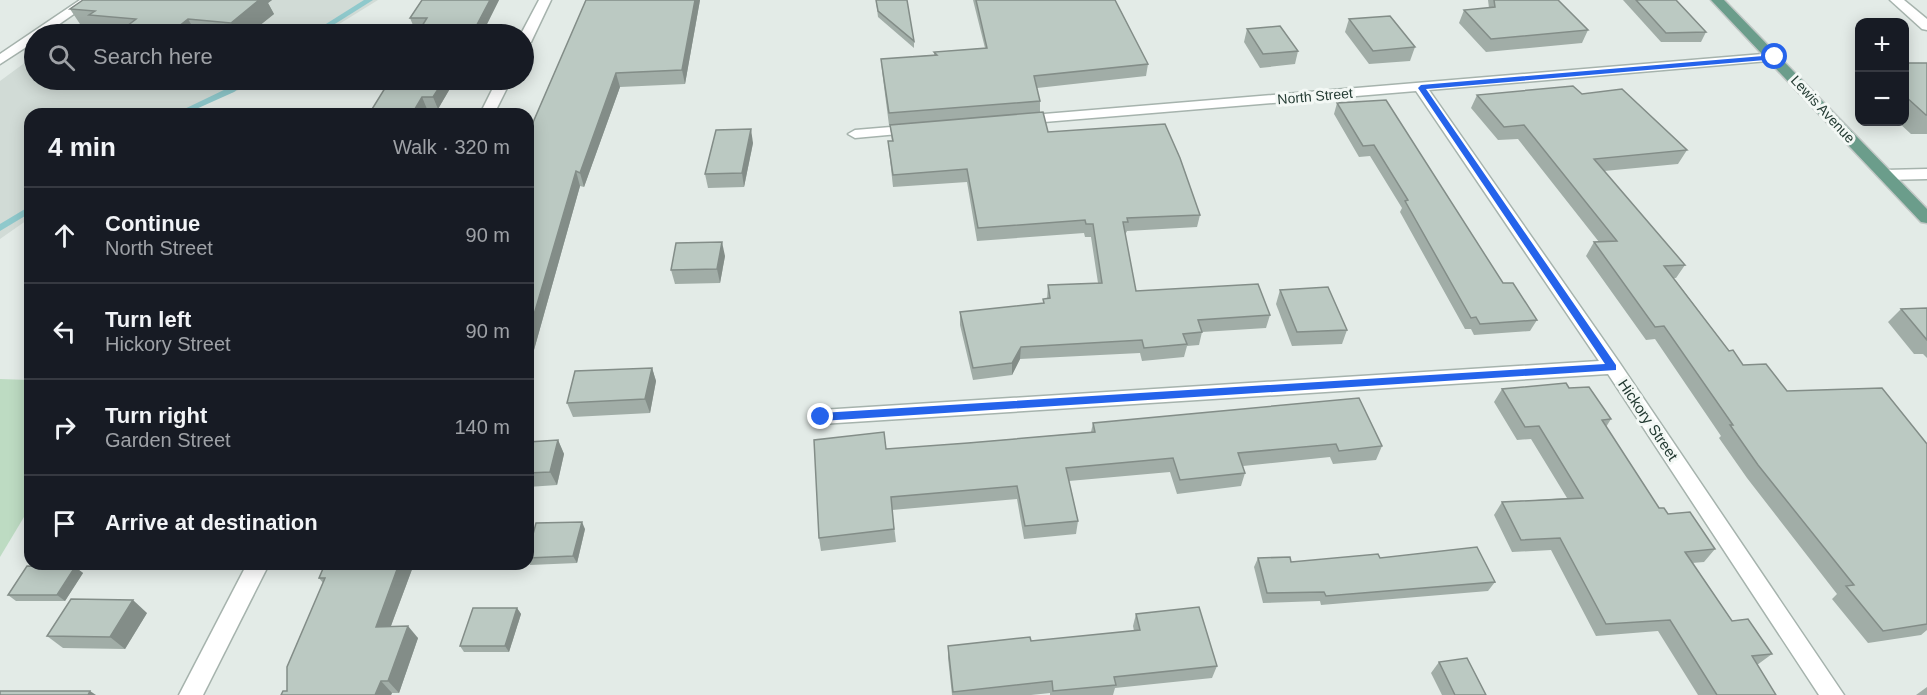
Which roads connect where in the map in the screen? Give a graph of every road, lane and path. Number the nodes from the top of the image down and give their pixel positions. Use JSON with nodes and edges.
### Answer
{"nodes":[{"id":1,"x":88,"y":0,"type":"edge"},
{"id":2,"x":545,"y":0,"type":"edge"},
{"id":3,"x":1717,"y":0,"type":"edge"},
{"id":4,"x":1896,"y":0,"type":"edge"},
{"id":5,"x":52,"y":24,"type":"edge"},
{"id":6,"x":533,"y":24,"type":"edge"},
{"id":7,"x":1927,"y":26,"type":"edge"},
{"id":8,"x":24,"y":43,"type":"edge"},
{"id":9,"x":1775,"y":57,"type":"junction"},
{"id":10,"x":0,"y":60,"type":"edge"},
{"id":11,"x":1421,"y":88,"type":"junction"},
{"id":12,"x":499,"y":90,"type":"edge"},
{"id":13,"x":490,"y":108,"type":"edge"},
{"id":14,"x":1009,"y":121,"type":"edge"},
{"id":15,"x":926,"y":128,"type":"edge"},
{"id":16,"x":855,"y":134,"type":"dead end"},
{"id":17,"x":1927,"y":174,"type":"edge"},
{"id":18,"x":1885,"y":175,"type":"junction"},
{"id":19,"x":1927,"y":218,"type":"edge"},
{"id":20,"x":1613,"y":367,"type":"junction"},
{"id":21,"x":821,"y":417,"type":"dead end"},
{"id":22,"x":255,"y":570,"type":"edge"},
{"id":23,"x":191,"y":695,"type":"edge"},
{"id":24,"x":1832,"y":695,"type":"edge"}],
"edges":[{"from":1,"to":5,"type":"street"},
{"from":2,"to":6,"type":"street"},
{"from":3,"to":9,"type":"main road","name":"Lewis Avenue"},
{"from":4,"to":7,"type":"street"},
{"from":8,"to":10,"type":"street"},
{"from":9,"to":11,"type":"street","name":"North Street"},
{"from":9,"to":18,"type":"main road","name":"Lewis Avenue"},
{"from":11,"to":14,"type":"street","name":"North Street"},
{"from":11,"to":20,"type":"street","name":"Hickory Street"},
{"from":12,"to":13,"type":"street"},
{"from":15,"to":16,"type":"street"},
{"from":17,"to":18,"type":"street"},
{"from":18,"to":19,"type":"main road","name":"Lewis Avenue"},
{"from":20,"to":21,"type":"street"},
{"from":20,"to":24,"type":"street","name":"Hickory Street"},
{"from":22,"to":23,"type":"street"}]}
